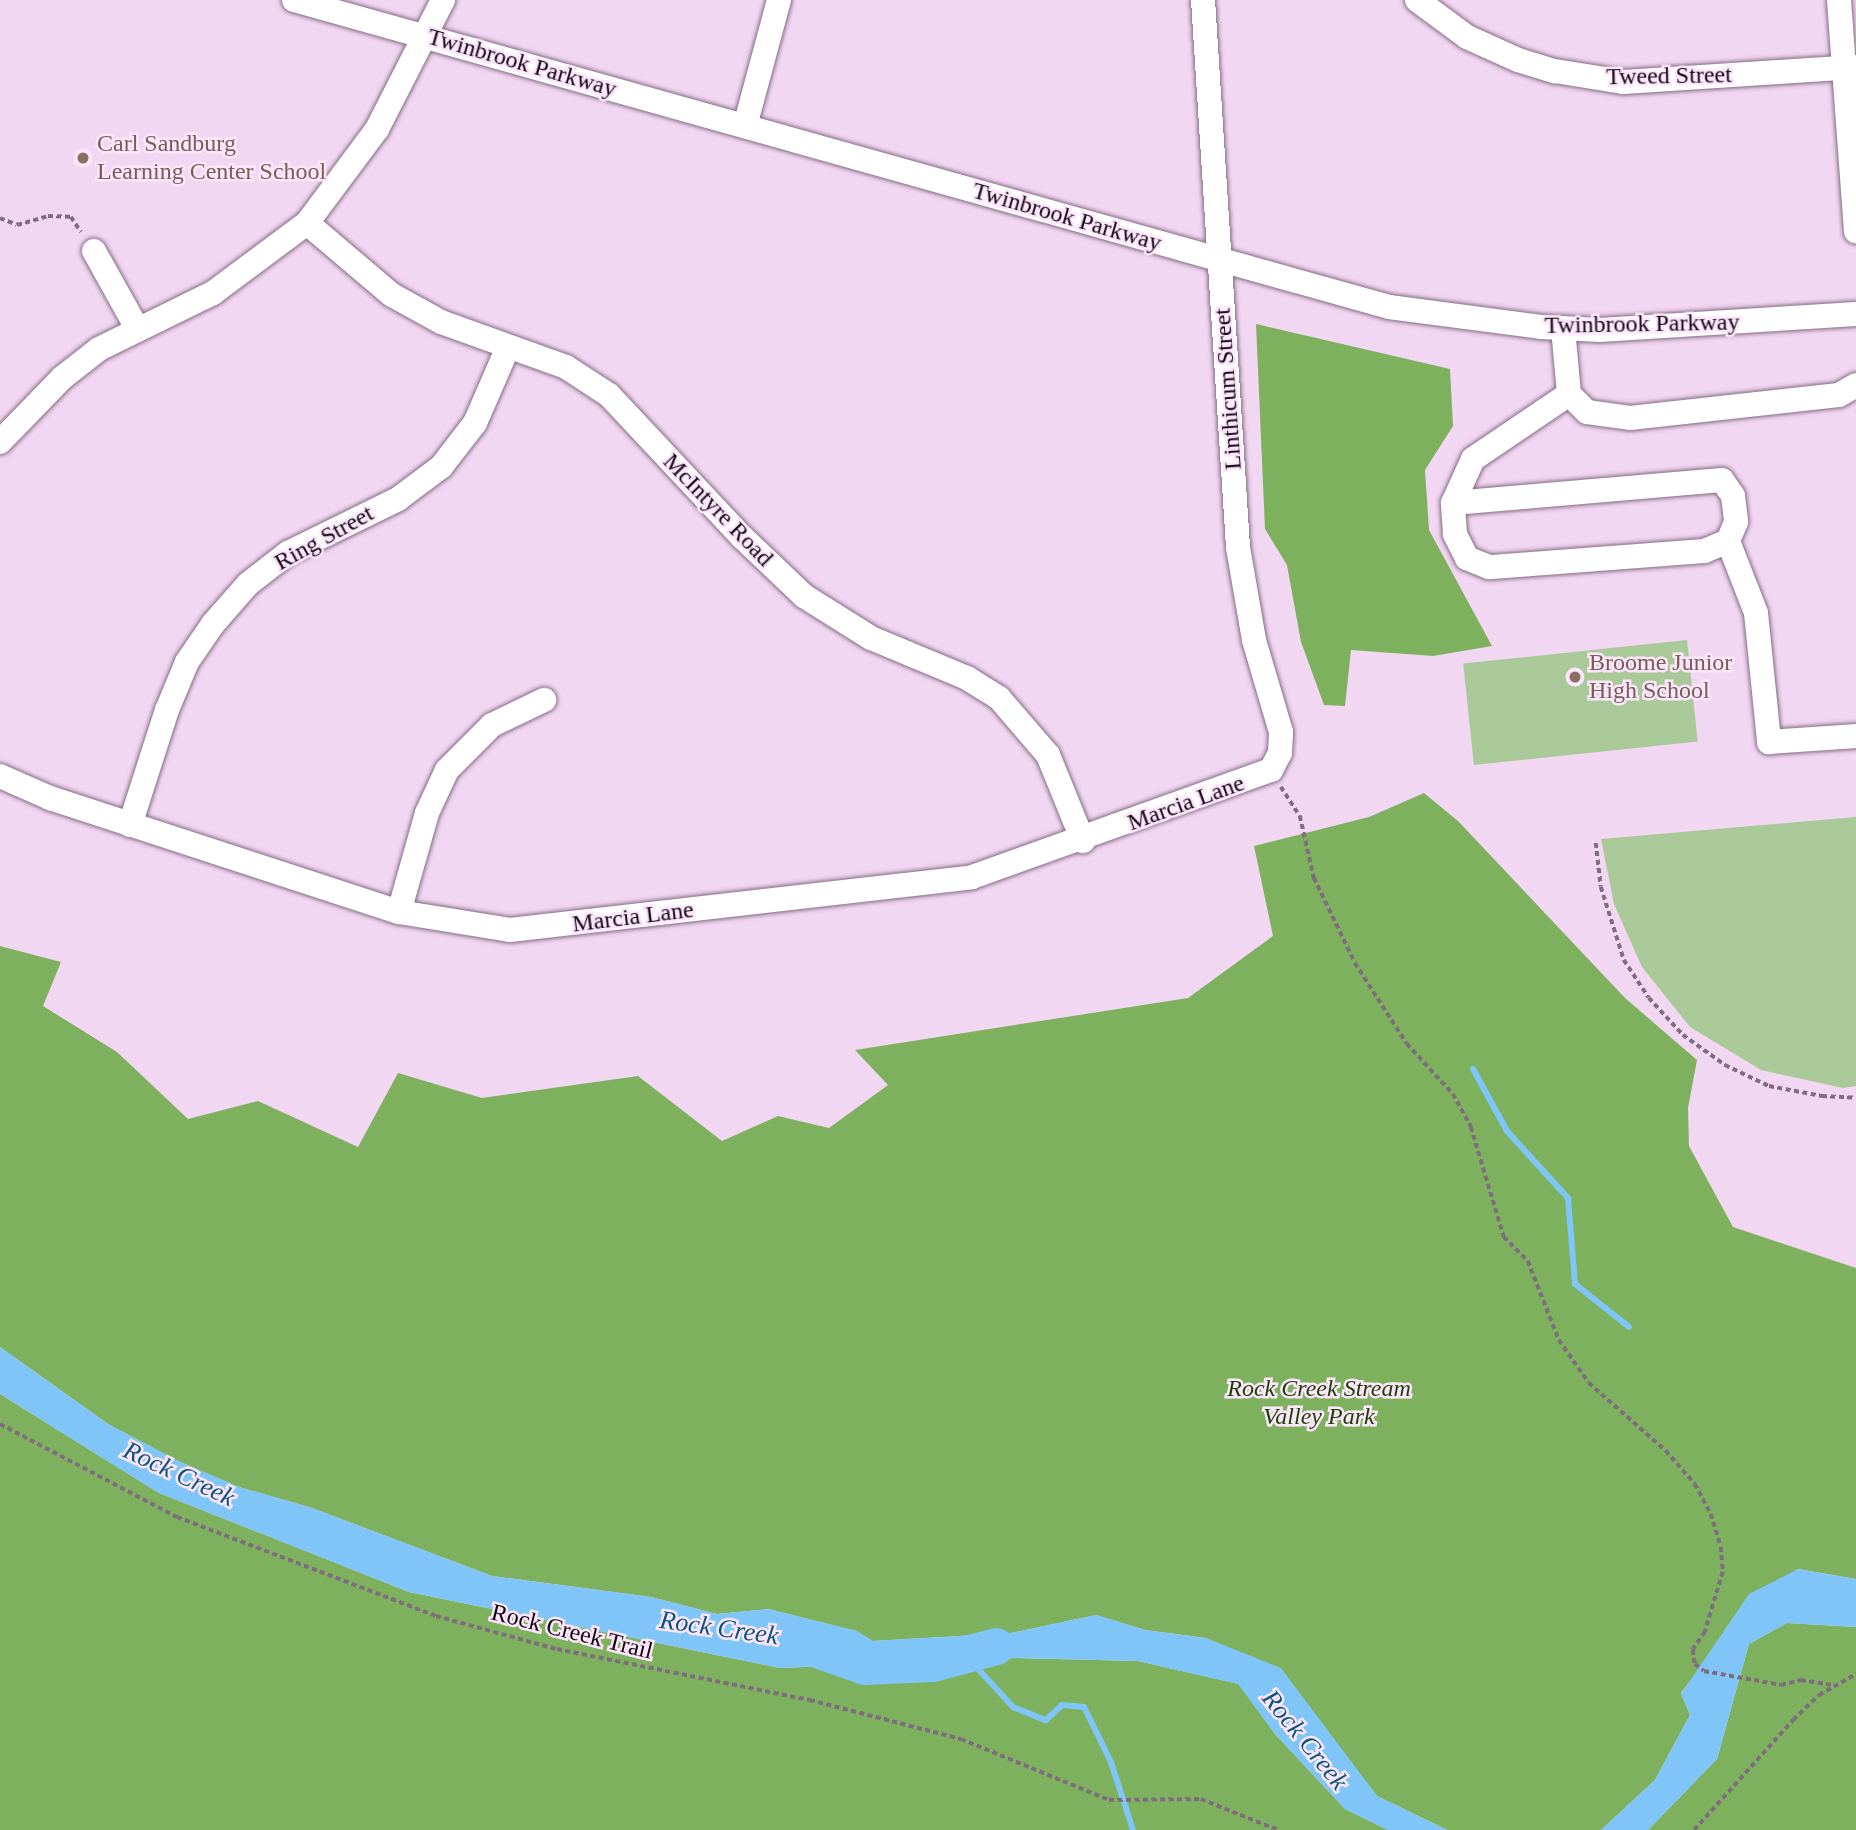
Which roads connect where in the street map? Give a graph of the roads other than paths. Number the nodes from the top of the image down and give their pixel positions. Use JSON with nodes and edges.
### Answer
{"nodes":[{"id":1,"x":294,"y":0,"type":"edge"},
{"id":2,"x":443,"y":0,"type":"edge"},
{"id":3,"x":779,"y":0,"type":"edge"},
{"id":4,"x":1203,"y":0,"type":"edge"},
{"id":5,"x":1417,"y":0,"type":"edge"},
{"id":6,"x":1839,"y":0,"type":"edge"},
{"id":7,"x":425,"y":37,"type":"junction"},
{"id":8,"x":1850,"y":68,"type":"edge"},
{"id":9,"x":745,"y":125,"type":"junction"},
{"id":10,"x":307,"y":223,"type":"junction"},
{"id":11,"x":1856,"y":232,"type":"edge"},
{"id":12,"x":94,"y":251,"type":"road end"},
{"id":13,"x":1220,"y":261,"type":"junction"},
{"id":14,"x":1856,"y":314,"type":"edge"},
{"id":15,"x":1563,"y":328,"type":"junction"},
{"id":16,"x":138,"y":330,"type":"junction"},
{"id":17,"x":508,"y":347,"type":"junction"},
{"id":18,"x":1856,"y":385,"type":"edge"},
{"id":19,"x":1569,"y":394,"type":"junction"},
{"id":20,"x":0,"y":442,"type":"edge"},
{"id":21,"x":1453,"y":503,"type":"junction"},
{"id":22,"x":1728,"y":541,"type":"junction"},
{"id":23,"x":544,"y":700,"type":"dead end"},
{"id":24,"x":1856,"y":736,"type":"edge"},
{"id":25,"x":1271,"y":770,"type":"joint"},
{"id":26,"x":0,"y":776,"type":"edge"},
{"id":27,"x":131,"y":825,"type":"junction"},
{"id":28,"x":1083,"y":841,"type":"junction"},
{"id":29,"x":399,"y":912,"type":"junction"}],
"edges":[{"from":1,"to":7,"type":"street","name":"Twinbrook Parkway"},
{"from":2,"to":7,"type":"street"},
{"from":3,"to":9,"type":"street"},
{"from":4,"to":13,"type":"street","name":"Linthicum Street"},
{"from":5,"to":8,"type":"street","name":"Tweed Street"},
{"from":6,"to":8,"type":"street"},
{"from":7,"to":9,"type":"street","name":"Twinbrook Parkway"},
{"from":7,"to":10,"type":"street"},
{"from":8,"to":11,"type":"street"},
{"from":9,"to":13,"type":"street","name":"Twinbrook Parkway"},
{"from":10,"to":16,"type":"street"},
{"from":10,"to":17,"type":"street","name":"McIntyre Road"},
{"from":12,"to":16,"type":"street"},
{"from":13,"to":15,"type":"street","name":"Twinbrook Parkway"},
{"from":13,"to":25,"type":"street","name":"Linthicum Street"},
{"from":14,"to":15,"type":"street","name":"Twinbrook Parkway"},
{"from":15,"to":19,"type":"street"},
{"from":16,"to":20,"type":"street"},
{"from":17,"to":27,"type":"street","name":"Ring Street"},
{"from":17,"to":28,"type":"street","name":"McIntyre Road"},
{"from":18,"to":19,"type":"street"},
{"from":19,"to":21,"type":"street"},
{"from":21,"to":22,"type":"street"},
{"from":21,"to":22,"type":"street"},
{"from":22,"to":24,"type":"street"},
{"from":23,"to":29,"type":"street"},
{"from":25,"to":28,"type":"street","name":"Marcia Lane"},
{"from":26,"to":27,"type":"street","name":"Marcia Lane"},
{"from":27,"to":29,"type":"street","name":"Marcia Lane"},
{"from":28,"to":29,"type":"street","name":"Marcia Lane"}]}
